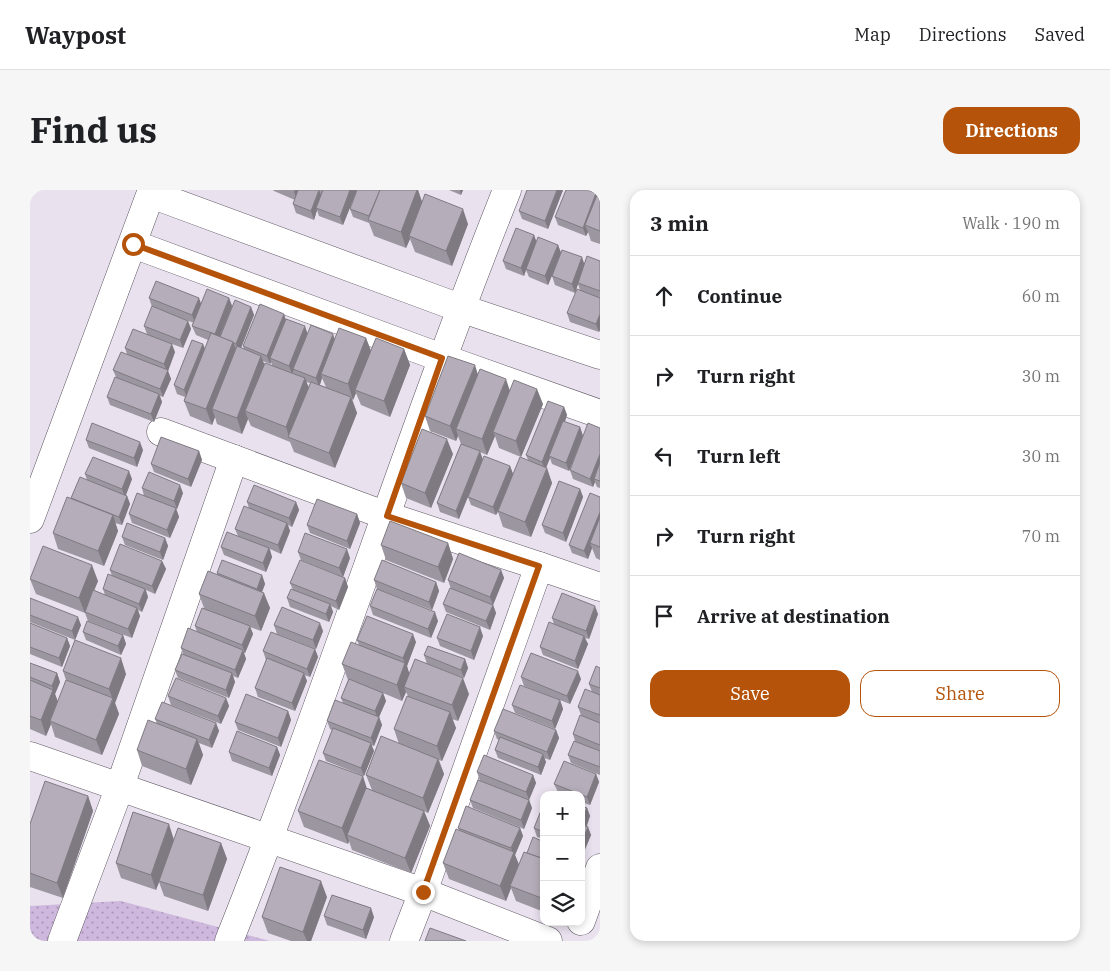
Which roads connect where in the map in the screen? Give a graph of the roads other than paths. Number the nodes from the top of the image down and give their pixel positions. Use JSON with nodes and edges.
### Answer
{"nodes":[{"id":1,"x":507,"y":190,"type":"edge"},
{"id":2,"x":151,"y":192,"type":"edge"},
{"id":3,"x":133,"y":244,"type":"junction"},
{"id":4,"x":460,"y":308,"type":"junction"},
{"id":5,"x":600,"y":355,"type":"edge"},
{"id":6,"x":442,"y":358,"type":"junction"},
{"id":7,"x":600,"y":414,"type":"edge"},
{"id":8,"x":162,"y":432,"type":"dead end"},
{"id":9,"x":234,"y":459,"type":"junction"},
{"id":10,"x":387,"y":516,"type":"junction"},
{"id":11,"x":30,"y":519,"type":"edge"},
{"id":12,"x":539,"y":566,"type":"junction"},
{"id":13,"x":600,"y":587,"type":"edge"},
{"id":14,"x":30,"y":756,"type":"edge"},
{"id":15,"x":119,"y":789,"type":"junction"},
{"id":16,"x":269,"y":840,"type":"junction"},
{"id":17,"x":600,"y":868,"type":"edge"},
{"id":18,"x":423,"y":892,"type":"junction"},
{"id":19,"x":585,"y":911,"type":"edge"},
{"id":20,"x":580,"y":926,"type":"edge"},
{"id":21,"x":62,"y":941,"type":"edge"},
{"id":22,"x":229,"y":941,"type":"edge"},
{"id":23,"x":404,"y":941,"type":"edge"},
{"id":24,"x":548,"y":941,"type":"edge"},
{"id":25,"x":574,"y":941,"type":"edge"}],
"edges":[{"from":1,"to":4,"type":"street"},
{"from":2,"to":3,"type":"street"},
{"from":2,"to":4,"type":"street"},
{"from":3,"to":6,"type":"street"},
{"from":3,"to":11,"type":"street"},
{"from":4,"to":5,"type":"street"},
{"from":4,"to":6,"type":"street"},
{"from":6,"to":7,"type":"street"},
{"from":6,"to":10,"type":"street"},
{"from":8,"to":9,"type":"street"},
{"from":9,"to":10,"type":"street"},
{"from":9,"to":15,"type":"street"},
{"from":10,"to":12,"type":"street"},
{"from":10,"to":16,"type":"street"},
{"from":12,"to":13,"type":"street"},
{"from":12,"to":18,"type":"street"},
{"from":14,"to":15,"type":"street"},
{"from":15,"to":16,"type":"street"},
{"from":15,"to":21,"type":"street"},
{"from":16,"to":18,"type":"street"},
{"from":16,"to":22,"type":"street"},
{"from":17,"to":19,"type":"street"},
{"from":18,"to":23,"type":"street"},
{"from":18,"to":24,"type":"street"},
{"from":20,"to":25,"type":"street"}]}
